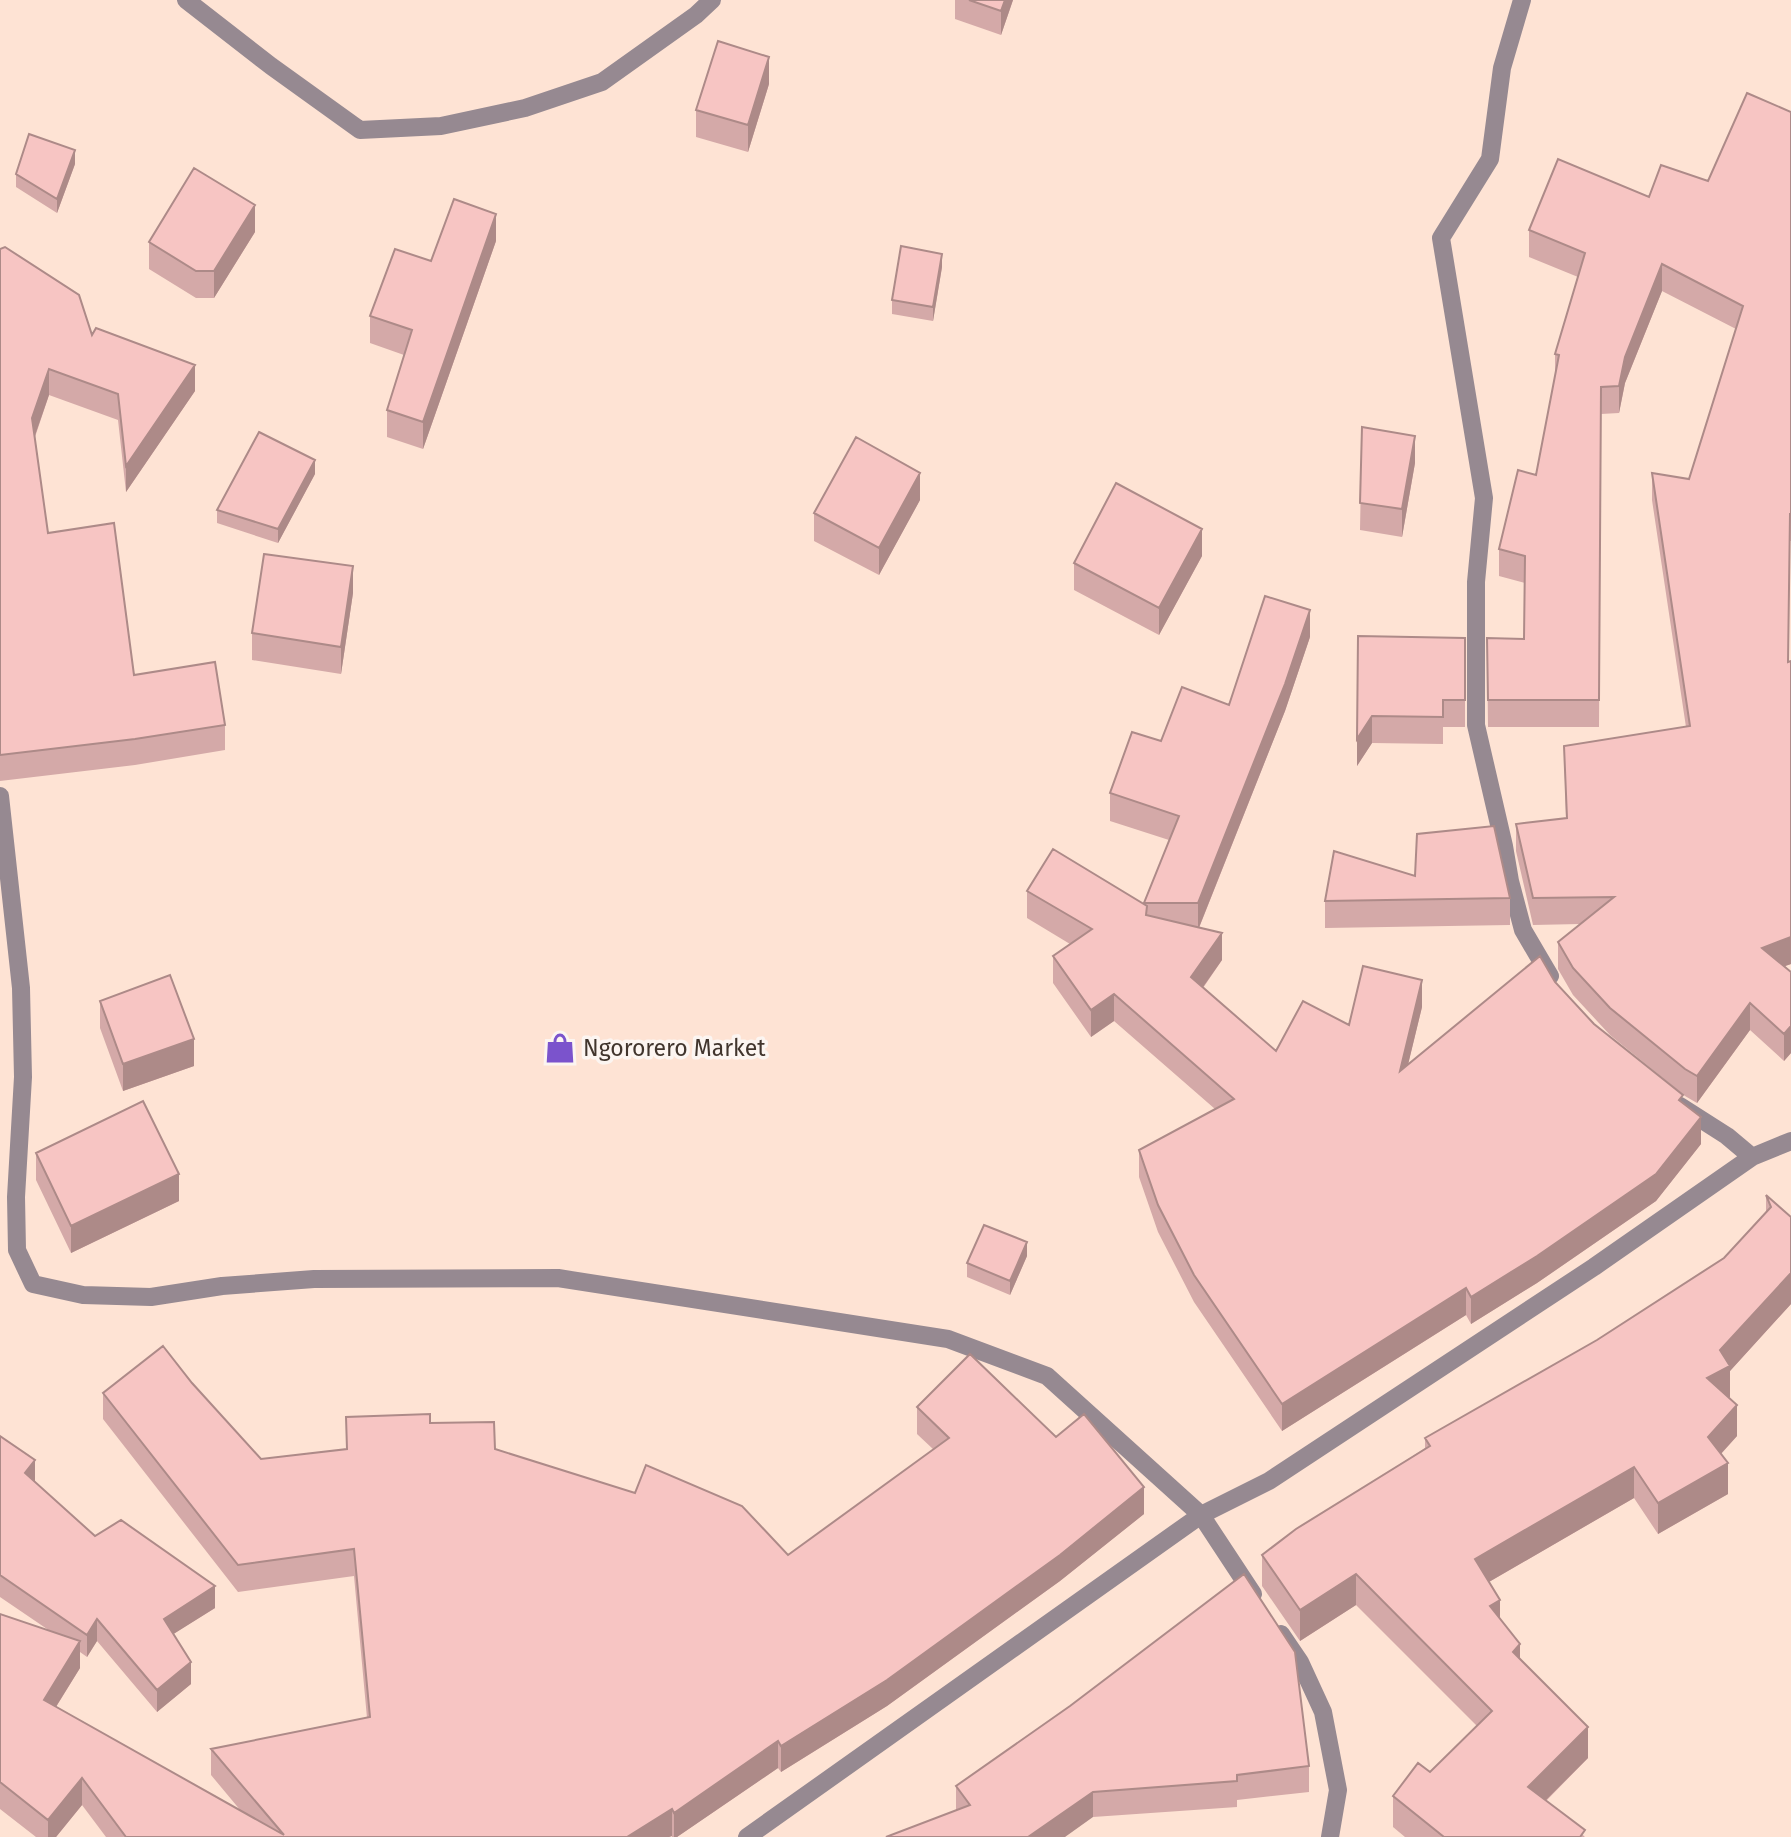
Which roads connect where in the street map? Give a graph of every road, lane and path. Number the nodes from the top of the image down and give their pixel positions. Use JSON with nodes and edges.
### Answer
{"nodes":[{"id":1,"x":186,"y":0,"type":"edge"},
{"id":2,"x":712,"y":0,"type":"edge"},
{"id":3,"x":1522,"y":0,"type":"edge"},
{"id":4,"x":0,"y":796,"type":"edge"},
{"id":5,"x":1558,"y":990,"type":"edge"},
{"id":6,"x":1669,"y":1097,"type":"edge"},
{"id":7,"x":1791,"y":1141,"type":"edge"},
{"id":8,"x":1752,"y":1157,"type":"junction"},
{"id":9,"x":1201,"y":1515,"type":"junction"},
{"id":10,"x":747,"y":1837,"type":"edge"},
{"id":11,"x":1330,"y":1837,"type":"edge"}],
"edges":[{"from":1,"to":2,"type":"street"},
{"from":3,"to":5,"type":"street"},
{"from":4,"to":9,"type":"street"},
{"from":6,"to":8,"type":"street"},
{"from":7,"to":8,"type":"street"},
{"from":8,"to":9,"type":"street"},
{"from":9,"to":10,"type":"street"},
{"from":9,"to":11,"type":"street"}]}
